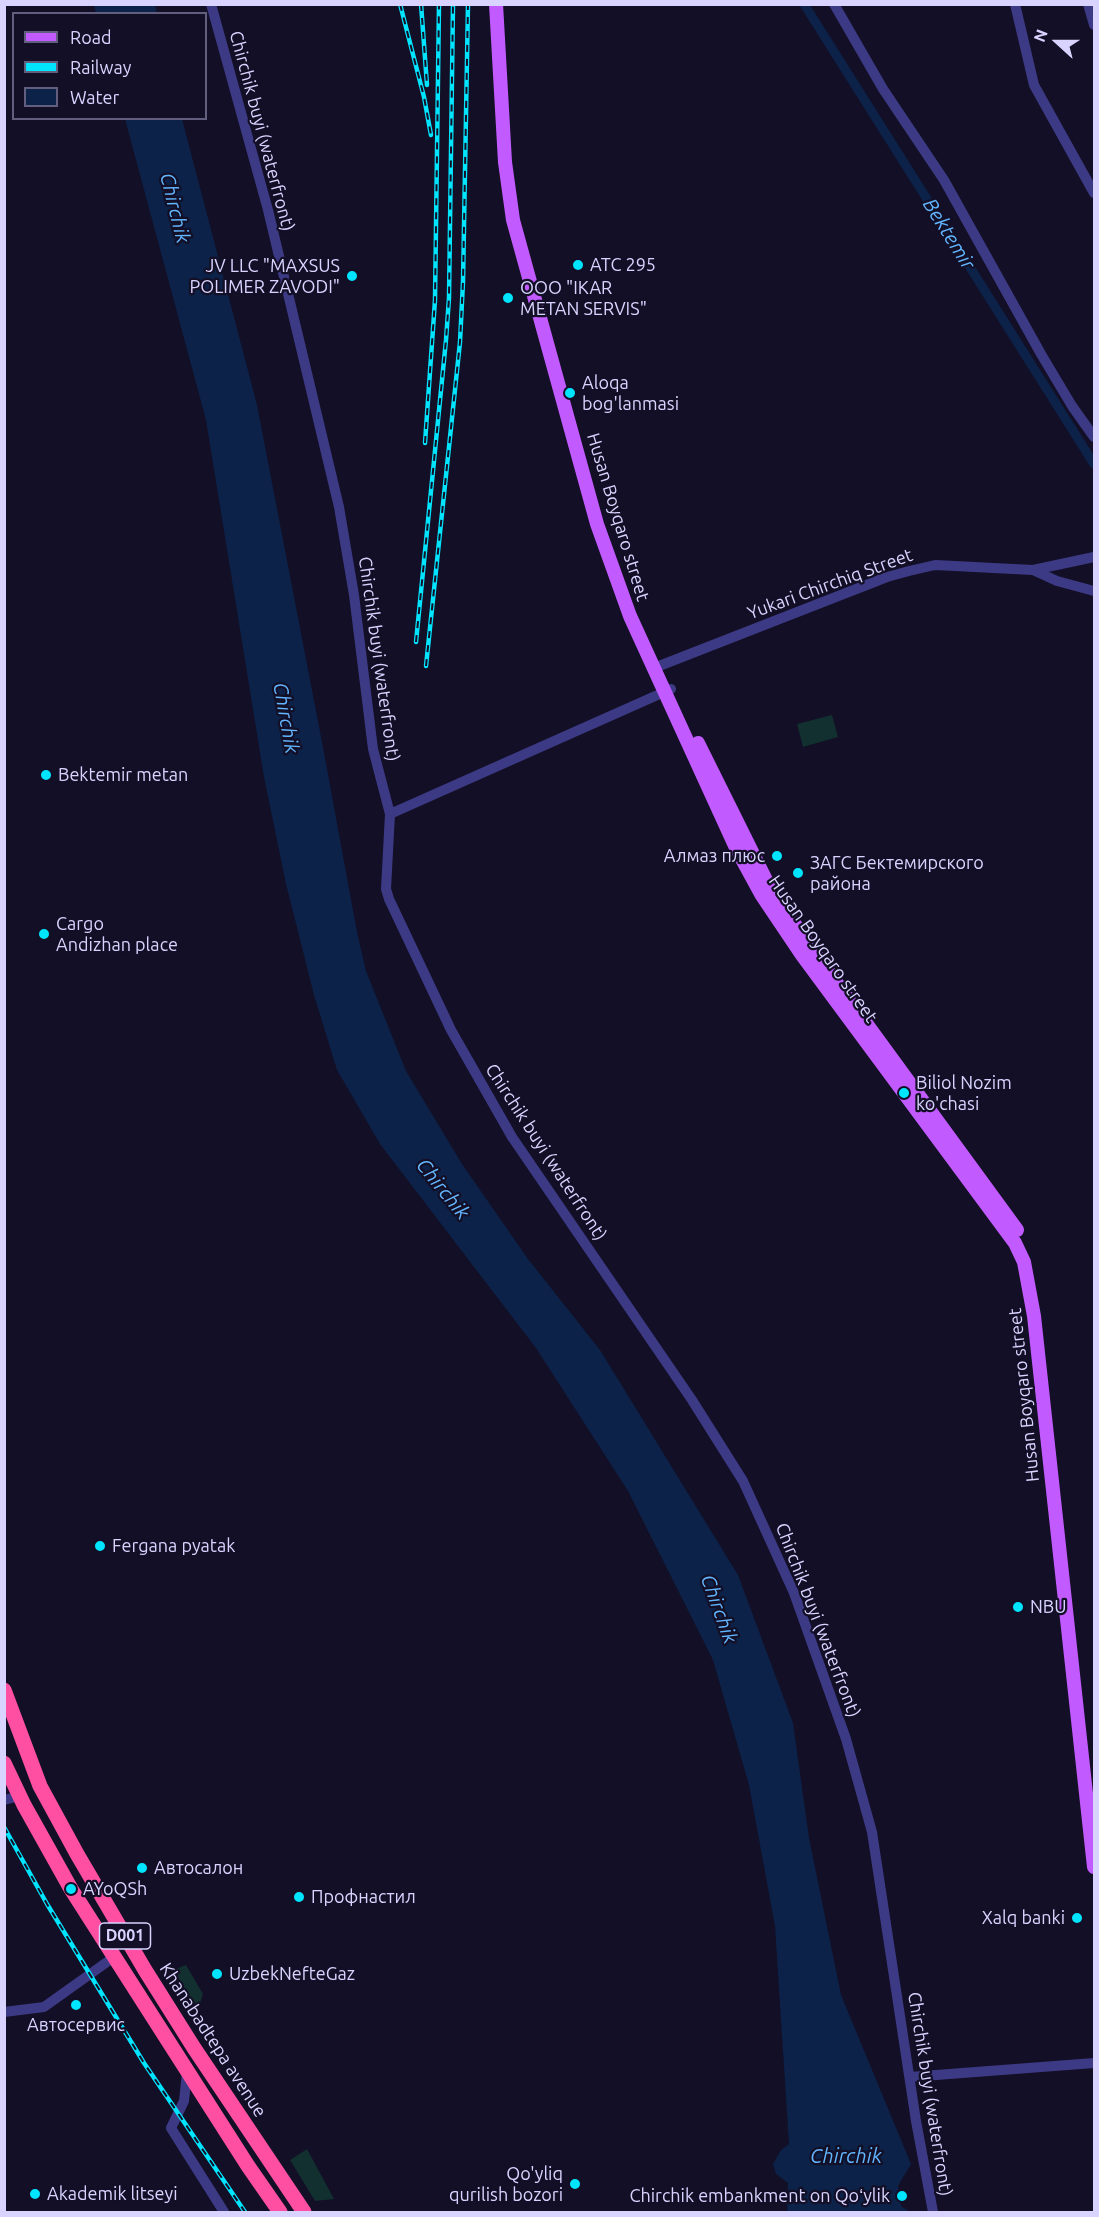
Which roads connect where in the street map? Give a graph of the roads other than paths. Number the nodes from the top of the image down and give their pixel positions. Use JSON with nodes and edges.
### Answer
{"nodes":[{"id":1,"x":211,"y":4,"type":"edge"},
{"id":2,"x":496,"y":4,"type":"edge"},
{"id":3,"x":505,"y":4,"type":"edge"},
{"id":4,"x":834,"y":4,"type":"edge"},
{"id":5,"x":1015,"y":4,"type":"edge"},
{"id":6,"x":1088,"y":4,"type":"edge"},
{"id":7,"x":1095,"y":25,"type":"edge"},
{"id":8,"x":1095,"y":193,"type":"edge"},
{"id":9,"x":517,"y":219,"type":"junction"},
{"id":10,"x":1095,"y":437,"type":"edge"},
{"id":11,"x":1095,"y":557,"type":"edge"},
{"id":12,"x":1033,"y":570,"type":"junction"},
{"id":13,"x":1095,"y":591,"type":"edge"},
{"id":14,"x":657,"y":667,"type":"junction"},
{"id":15,"x":668,"y":690,"type":"junction"},
{"id":16,"x":390,"y":814,"type":"junction"},
{"id":17,"x":806,"y":952,"type":"junction"},
{"id":18,"x":4,"y":1690,"type":"edge"},
{"id":19,"x":4,"y":1763,"type":"edge"},
{"id":20,"x":44,"y":1794,"type":"junction"},
{"id":21,"x":1095,"y":1796,"type":"edge"},
{"id":22,"x":4,"y":1800,"type":"edge"},
{"id":23,"x":22,"y":1800,"type":"junction"},
{"id":24,"x":1095,"y":1867,"type":"edge"},
{"id":25,"x":114,"y":1957,"type":"junction"},
{"id":26,"x":4,"y":2012,"type":"edge"},
{"id":27,"x":1095,"y":2063,"type":"edge"},
{"id":28,"x":188,"y":2071,"type":"junction"},
{"id":29,"x":910,"y":2077,"type":"junction"},
{"id":30,"x":224,"y":2212,"type":"edge"},
{"id":31,"x":280,"y":2212,"type":"edge"},
{"id":32,"x":304,"y":2212,"type":"edge"},
{"id":33,"x":933,"y":2212,"type":"edge"}],
"edges":[{"from":1,"to":16,"type":"street","name":"Chirchik buyi (waterfront)"},
{"from":2,"to":9,"type":"main road","name":"Husan Boyqaro street"},
{"from":3,"to":9,"type":"main road","name":"Husan Boyqaro street"},
{"from":4,"to":10,"type":"street"},
{"from":5,"to":8,"type":"street"},
{"from":6,"to":7,"type":"street"},
{"from":9,"to":14,"type":"main road","name":"Husan Boyqaro street"},
{"from":11,"to":12,"type":"street","name":"Yukari Chirchiq Street"},
{"from":12,"to":13,"type":"street"},
{"from":12,"to":14,"type":"street","name":"Yukari Chirchiq Street"},
{"from":14,"to":15,"type":"main road","name":"Husan Boyqaro street"},
{"from":15,"to":16,"type":"street"},
{"from":15,"to":17,"type":"main road","name":"Husan Boyqaro street"},
{"from":16,"to":29,"type":"street","name":"Chirchik buyi (waterfront)"},
{"from":17,"to":21,"type":"main road","name":"Husan Boyqaro street"},
{"from":17,"to":24,"type":"main road","name":"Husan Boyqaro street"},
{"from":18,"to":20,"type":"highway","name":"Khanabadtepa avenue","number":"D001"},
{"from":19,"to":23,"type":"highway","number":"D001"},
{"from":20,"to":23,"type":"highway"},
{"from":20,"to":32,"type":"highway","name":"Khanabadtepa avenue","number":"D001"},
{"from":22,"to":23,"type":"street"},
{"from":23,"to":25,"type":"highway","number":"D001"},
{"from":25,"to":26,"type":"street"},
{"from":25,"to":28,"type":"highway","number":"D001"},
{"from":27,"to":29,"type":"street"},
{"from":28,"to":30,"type":"street"},
{"from":28,"to":31,"type":"highway","number":"D001"},
{"from":29,"to":33,"type":"street","name":"Chirchik buyi (waterfront)"}]}
